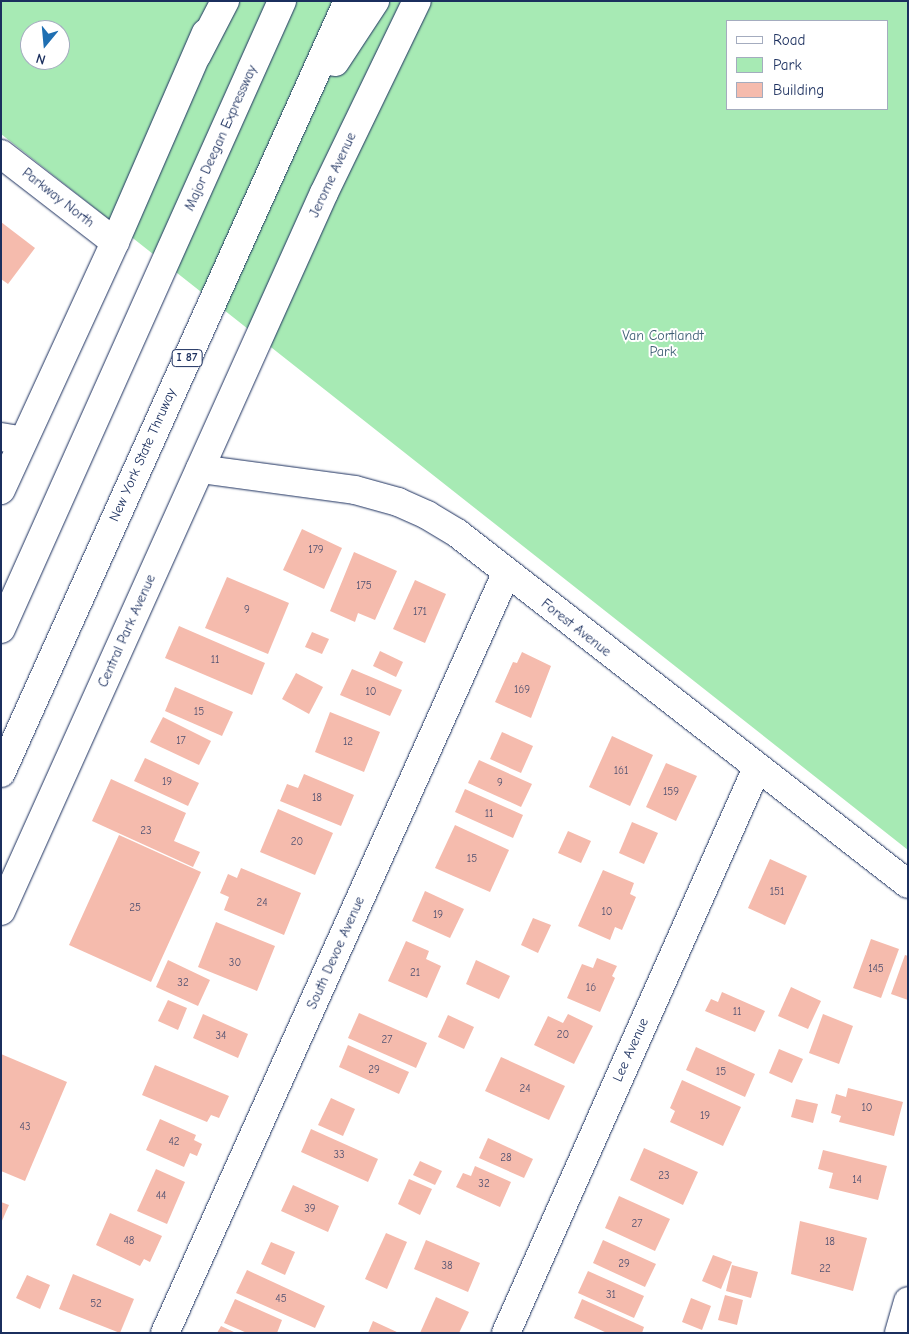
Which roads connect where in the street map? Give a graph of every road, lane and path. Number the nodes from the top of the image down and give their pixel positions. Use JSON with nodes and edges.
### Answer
{"nodes":[{"id":1,"x":218,"y":1,"type":"edge"},
{"id":2,"x":225,"y":1,"type":"edge"},
{"id":3,"x":282,"y":1,"type":"edge"},
{"id":4,"x":348,"y":1,"type":"edge"},
{"id":5,"x":375,"y":1,"type":"edge"},
{"id":6,"x":417,"y":1,"type":"edge"},
{"id":7,"x":197,"y":55,"type":"junction"},
{"id":8,"x":287,"y":137,"type":"junction"},
{"id":9,"x":1,"y":154,"type":"edge"},
{"id":10,"x":115,"y":242,"type":"junction"},
{"id":11,"x":253,"y":350,"type":"joint"},
{"id":12,"x":12,"y":439,"type":"edge"},
{"id":13,"x":200,"y":469,"type":"junction"},
{"id":14,"x":1,"y":490,"type":"edge"},
{"id":15,"x":506,"y":574,"type":"junction"},
{"id":16,"x":1,"y":629,"type":"edge"},
{"id":17,"x":757,"y":768,"type":"junction"},
{"id":18,"x":1,"y":773,"type":"edge"},
{"id":19,"x":908,"y":884,"type":"edge"},
{"id":20,"x":1,"y":912,"type":"edge"},
{"id":21,"x":908,"y":1301,"type":"edge"},
{"id":22,"x":166,"y":1333,"type":"edge"},
{"id":23,"x":506,"y":1333,"type":"edge"},
{"id":24,"x":899,"y":1333,"type":"edge"}],
"edges":[{"from":1,"to":7,"type":"main road"},
{"from":2,"to":7,"type":"main road"},
{"from":3,"to":16,"type":"main road","name":"Major Deegan Expressway"},
{"from":4,"to":8,"type":"main road","number":"I 87"},
{"from":5,"to":8,"type":"main road"},
{"from":6,"to":11,"type":"main road","name":"Jerome Avenue"},
{"from":7,"to":10,"type":"main road"},
{"from":8,"to":18,"type":"main road","name":"New York State Thruway","number":"I 87"},
{"from":9,"to":10,"type":"main road","name":"Parkway North"},
{"from":10,"to":12,"type":"main road"},
{"from":11,"to":13,"type":"main road","name":"Central Park Avenue"},
{"from":12,"to":14,"type":"main road"},
{"from":13,"to":15,"type":"main road","name":"Forest Avenue"},
{"from":13,"to":20,"type":"main road","name":"Central Park Avenue"},
{"from":15,"to":17,"type":"main road","name":"Forest Avenue"},
{"from":15,"to":22,"type":"main road","name":"South Devoe Avenue"},
{"from":17,"to":19,"type":"main road","name":"Forest Avenue"},
{"from":17,"to":23,"type":"main road","name":"Lee Avenue"},
{"from":21,"to":24,"type":"main road"}]}
